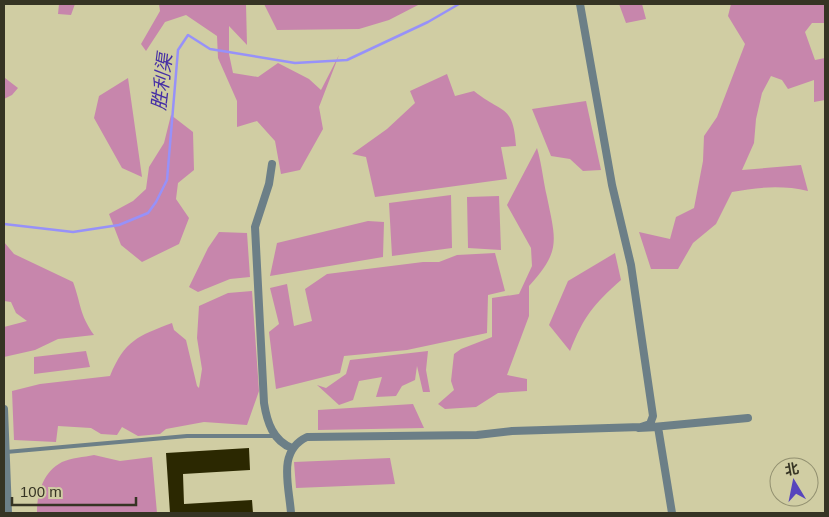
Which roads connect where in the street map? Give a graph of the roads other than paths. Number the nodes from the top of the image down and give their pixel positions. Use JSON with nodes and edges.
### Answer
{"nodes":[{"id":1,"x":580,"y":4,"type":"edge"},
{"id":2,"x":272,"y":164,"type":"dead end"},
{"id":3,"x":4,"y":409,"type":"edge"},
{"id":4,"x":748,"y":418,"type":"dead end"},
{"id":5,"x":658,"y":427,"type":"junction"},
{"id":6,"x":638,"y":428,"type":"junction"},
{"id":7,"x":275,"y":436,"type":"junction"},
{"id":8,"x":292,"y":448,"type":"junction"},
{"id":9,"x":6,"y":452,"type":"junction"},
{"id":10,"x":8,"y":513,"type":"edge"},
{"id":11,"x":291,"y":513,"type":"edge"},
{"id":12,"x":672,"y":513,"type":"edge"}],
"edges":[{"from":1,"to":6,"type":"street"},
{"from":2,"to":7,"type":"street"},
{"from":3,"to":9,"type":"street"},
{"from":4,"to":5,"type":"street"},
{"from":5,"to":6,"type":"street"},
{"from":5,"to":12,"type":"street"},
{"from":6,"to":8,"type":"street"},
{"from":7,"to":8,"type":"street"},
{"from":7,"to":9,"type":"lane"},
{"from":8,"to":11,"type":"street"},
{"from":9,"to":10,"type":"street"}]}
